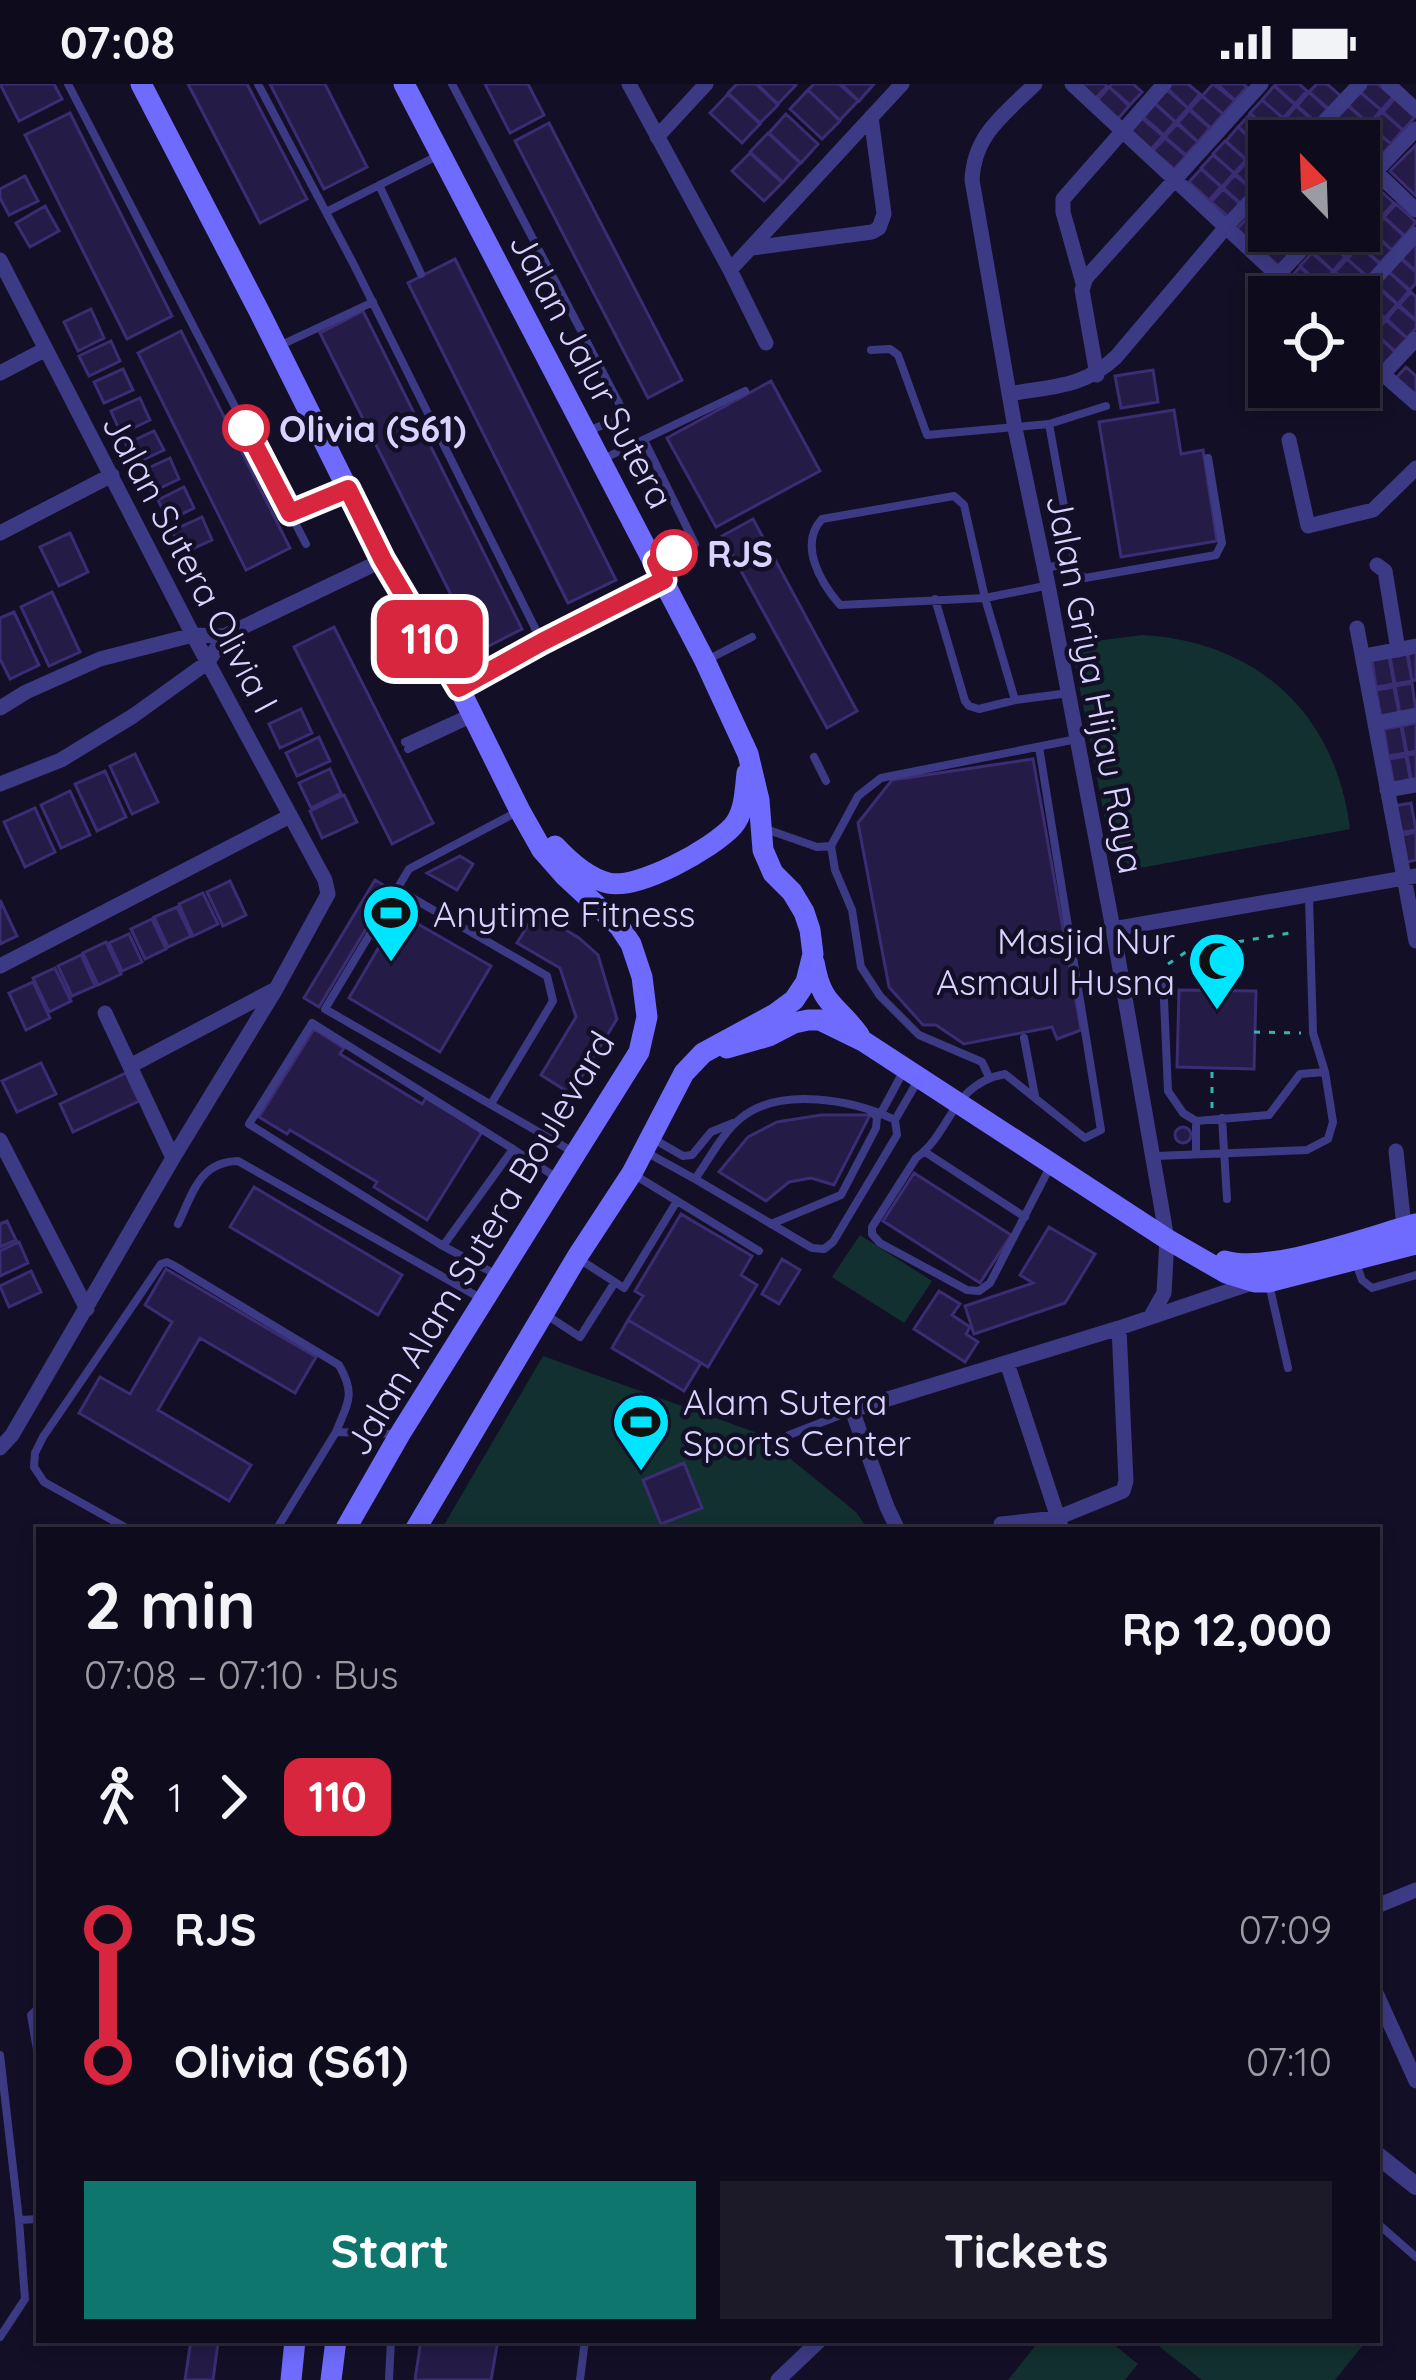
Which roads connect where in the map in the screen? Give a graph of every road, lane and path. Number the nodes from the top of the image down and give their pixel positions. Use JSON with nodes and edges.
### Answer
{"nodes":[{"id":1,"x":68,"y":84,"type":"edge"},
{"id":2,"x":141,"y":84,"type":"edge"},
{"id":3,"x":258,"y":84,"type":"edge"},
{"id":4,"x":404,"y":84,"type":"edge"},
{"id":5,"x":452,"y":84,"type":"edge"},
{"id":6,"x":629,"y":84,"type":"edge"},
{"id":7,"x":706,"y":84,"type":"edge"},
{"id":8,"x":902,"y":84,"type":"edge"},
{"id":9,"x":1035,"y":84,"type":"edge"},
{"id":10,"x":1072,"y":84,"type":"edge"},
{"id":11,"x":1164,"y":84,"type":"edge"},
{"id":12,"x":1262,"y":84,"type":"edge"},
{"id":13,"x":1360,"y":84,"type":"edge"},
{"id":14,"x":1388,"y":84,"type":"edge"},
{"id":15,"x":1416,"y":110,"type":"edge"},
{"id":16,"x":871,"y":117,"type":"junction"},
{"id":17,"x":1326,"y":120,"type":"edge"},
{"id":18,"x":1416,"y":129,"type":"edge"},
{"id":19,"x":1121,"y":130,"type":"junction"},
{"id":20,"x":657,"y":137,"type":"junction"},
{"id":21,"x":442,"y":154,"type":"junction"},
{"id":22,"x":1380,"y":168,"type":"edge"},
{"id":23,"x":1380,"y":176,"type":"edge"},
{"id":24,"x":1174,"y":179,"type":"junction"},
{"id":25,"x":380,"y":185,"type":"junction"},
{"id":26,"x":1248,"y":203,"type":"edge"},
{"id":27,"x":1416,"y":210,"type":"edge"},
{"id":28,"x":326,"y":212,"type":"junction"},
{"id":29,"x":1226,"y":227,"type":"junction"},
{"id":30,"x":1416,"y":234,"type":"edge"},
{"id":31,"x":752,"y":248,"type":"junction"},
{"id":32,"x":1299,"y":252,"type":"edge"},
{"id":33,"x":3,"y":266,"type":"edge"},
{"id":34,"x":730,"y":270,"type":"junction"},
{"id":35,"x":421,"y":274,"type":"dead end"},
{"id":36,"x":1278,"y":275,"type":"joint"},
{"id":37,"x":1377,"y":276,"type":"edge"},
{"id":38,"x":1083,"y":283,"type":"junction"},
{"id":39,"x":373,"y":302,"type":"junction"},
{"id":40,"x":1416,"y":339,"type":"edge"},
{"id":41,"x":766,"y":343,"type":"dead end"},
{"id":42,"x":278,"y":347,"type":"junction"},
{"id":43,"x":46,"y":349,"type":"junction"},
{"id":44,"x":871,"y":350,"type":"dead end"},
{"id":45,"x":1380,"y":371,"type":"edge"},
{"id":46,"x":0,"y":373,"type":"edge"},
{"id":47,"x":1384,"y":374,"type":"junction"},
{"id":48,"x":1097,"y":375,"type":"junction"},
{"id":49,"x":745,"y":391,"type":"dead end"},
{"id":50,"x":1009,"y":394,"type":"junction"},
{"id":51,"x":1416,"y":404,"type":"edge"},
{"id":52,"x":1106,"y":406,"type":"dead end"},
{"id":53,"x":1049,"y":424,"type":"junction"},
{"id":54,"x":1015,"y":428,"type":"junction"},
{"id":55,"x":587,"y":432,"type":"junction"},
{"id":56,"x":644,"y":440,"type":"junction"},
{"id":57,"x":1288,"y":440,"type":"dead end"},
{"id":58,"x":1208,"y":458,"type":"dead end"},
{"id":59,"x":602,"y":460,"type":"junction"},
{"id":60,"x":1416,"y":469,"type":"edge"},
{"id":61,"x":112,"y":475,"type":"junction"},
{"id":62,"x":348,"y":489,"type":"junction"},
{"id":63,"x":290,"y":513,"type":"junction"},
{"id":64,"x":0,"y":533,"type":"edge"},
{"id":65,"x":306,"y":544,"type":"dead end"},
{"id":66,"x":383,"y":560,"type":"junction"},
{"id":67,"x":1074,"y":562,"type":"junction"},
{"id":68,"x":1377,"y":565,"type":"dead end"},
{"id":69,"x":660,"y":571,"type":"junction"},
{"id":70,"x":1046,"y":577,"type":"junction"},
{"id":71,"x":935,"y":598,"type":"junction"},
{"id":72,"x":985,"y":598,"type":"junction"},
{"id":73,"x":1357,"y":628,"type":"dead end"},
{"id":74,"x":194,"y":635,"type":"junction"},
{"id":75,"x":224,"y":636,"type":"junction"},
{"id":76,"x":752,"y":637,"type":"dead end"},
{"id":77,"x":542,"y":642,"type":"junction"},
{"id":78,"x":1407,"y":648,"type":"edge"},
{"id":79,"x":1364,"y":656,"type":"junction"},
{"id":80,"x":705,"y":661,"type":"junction"},
{"id":81,"x":208,"y":662,"type":"junction"},
{"id":82,"x":459,"y":688,"type":"junction"},
{"id":83,"x":1069,"y":693,"type":"junction"},
{"id":84,"x":1016,"y":700,"type":"junction"},
{"id":85,"x":0,"y":708,"type":"edge"},
{"id":86,"x":1416,"y":715,"type":"edge"},
{"id":87,"x":472,"y":716,"type":"junction"},
{"id":88,"x":1376,"y":723,"type":"junction"},
{"id":89,"x":1077,"y":739,"type":"junction"},
{"id":90,"x":406,"y":745,"type":"dead end"},
{"id":91,"x":1039,"y":747,"type":"junction"},
{"id":92,"x":748,"y":754,"type":"junction"},
{"id":93,"x":814,"y":757,"type":"dead end"},
{"id":94,"x":506,"y":778,"type":"junction"},
{"id":95,"x":826,"y":781,"type":"dead end"},
{"id":96,"x":0,"y":784,"type":"edge"},
{"id":97,"x":1416,"y":785,"type":"edge"},
{"id":98,"x":1388,"y":790,"type":"junction"},
{"id":99,"x":520,"y":811,"type":"junction"},
{"id":100,"x":290,"y":816,"type":"junction"},
{"id":101,"x":761,"y":827,"type":"junction"},
{"id":102,"x":831,"y":846,"type":"junction"},
{"id":103,"x":1410,"y":878,"type":"edge"},
{"id":104,"x":398,"y":889,"type":"junction"},
{"id":105,"x":1309,"y":897,"type":"junction"},
{"id":106,"x":1113,"y":929,"type":"junction"},
{"id":107,"x":1310,"y":930,"type":"junction"},
{"id":108,"x":1416,"y":941,"type":"edge"},
{"id":109,"x":1219,"y":943,"type":"junction"},
{"id":110,"x":813,"y":954,"type":"junction"},
{"id":111,"x":0,"y":966,"type":"edge"},
{"id":112,"x":1163,"y":978,"type":"joint"},
{"id":113,"x":276,"y":989,"type":"junction"},
{"id":114,"x":1218,"y":990,"type":"dead end"},
{"id":115,"x":106,"y":1013,"type":"dead end"},
{"id":116,"x":1255,"y":1032,"type":"dead end"},
{"id":117,"x":1313,"y":1033,"type":"junction"},
{"id":118,"x":1024,"y":1038,"type":"dead end"},
{"id":119,"x":863,"y":1041,"type":"junction"},
{"id":120,"x":703,"y":1053,"type":"junction"},
{"id":121,"x":130,"y":1066,"type":"junction"},
{"id":122,"x":1212,"y":1068,"type":"dead end"},
{"id":123,"x":1325,"y":1072,"type":"junction"},
{"id":124,"x":912,"y":1074,"type":"junction"},
{"id":125,"x":989,"y":1076,"type":"junction"},
{"id":126,"x":1035,"y":1097,"type":"junction"},
{"id":127,"x":832,"y":1100,"type":"junction"},
{"id":128,"x":956,"y":1103,"type":"junction"},
{"id":129,"x":491,"y":1104,"type":"junction"},
{"id":130,"x":881,"y":1113,"type":"junction"},
{"id":131,"x":1217,"y":1119,"type":"junction"},
{"id":132,"x":895,"y":1120,"type":"junction"},
{"id":133,"x":1196,"y":1121,"type":"junction"},
{"id":134,"x":736,"y":1122,"type":"junction"},
{"id":135,"x":0,"y":1140,"type":"edge"},
{"id":136,"x":647,"y":1144,"type":"junction"},
{"id":137,"x":513,"y":1149,"type":"junction"},
{"id":138,"x":1396,"y":1151,"type":"dead end"},
{"id":139,"x":925,"y":1152,"type":"junction"},
{"id":140,"x":1224,"y":1153,"type":"junction"},
{"id":141,"x":577,"y":1154,"type":"junction"},
{"id":142,"x":1196,"y":1154,"type":"junction"},
{"id":143,"x":1153,"y":1156,"type":"junction"},
{"id":144,"x":173,"y":1158,"type":"junction"},
{"id":145,"x":1051,"y":1164,"type":"junction"},
{"id":146,"x":632,"y":1173,"type":"junction"},
{"id":147,"x":695,"y":1179,"type":"junction"},
{"id":148,"x":560,"y":1180,"type":"junction"},
{"id":149,"x":1227,"y":1199,"type":"dead end"},
{"id":150,"x":677,"y":1202,"type":"junction"},
{"id":151,"x":1025,"y":1217,"type":"junction"},
{"id":152,"x":178,"y":1224,"type":"dead end"},
{"id":153,"x":771,"y":1224,"type":"junction"},
{"id":154,"x":1412,"y":1232,"type":"edge"},
{"id":155,"x":1167,"y":1239,"type":"junction"},
{"id":156,"x":443,"y":1246,"type":"junction"},
{"id":157,"x":1190,"y":1251,"type":"junction"},
{"id":158,"x":1353,"y":1251,"type":"junction"},
{"id":159,"x":759,"y":1252,"type":"dead end"},
{"id":160,"x":577,"y":1257,"type":"junction"},
{"id":161,"x":498,"y":1276,"type":"junction"},
{"id":162,"x":1416,"y":1276,"type":"edge"},
{"id":163,"x":615,"y":1282,"type":"junction"},
{"id":164,"x":1262,"y":1282,"type":"junction"},
{"id":165,"x":484,"y":1300,"type":"junction"},
{"id":166,"x":87,"y":1309,"type":"junction"},
{"id":167,"x":544,"y":1314,"type":"junction"},
{"id":168,"x":1151,"y":1316,"type":"junction"},
{"id":169,"x":1119,"y":1328,"type":"junction"},
{"id":170,"x":1007,"y":1363,"type":"junction"},
{"id":171,"x":1288,"y":1368,"type":"dead end"},
{"id":172,"x":852,"y":1410,"type":"junction"},
{"id":173,"x":336,"y":1432,"type":"junction"},
{"id":174,"x":400,"y":1434,"type":"junction"},
{"id":175,"x":789,"y":1435,"type":"dead end"},
{"id":176,"x":1,"y":1446,"type":"edge"},
{"id":177,"x":1001,"y":1524,"type":"dead end"},
{"id":178,"x":1060,"y":1524,"type":"edge"},
{"id":179,"x":125,"y":1527,"type":"edge"},
{"id":180,"x":278,"y":1527,"type":"edge"},
{"id":181,"x":347,"y":1527,"type":"edge"},
{"id":182,"x":417,"y":1527,"type":"edge"},
{"id":183,"x":897,"y":1527,"type":"edge"},
{"id":184,"x":1416,"y":1890,"type":"edge"},
{"id":185,"x":1380,"y":1905,"type":"edge"},
{"id":186,"x":1380,"y":2002,"type":"edge"},
{"id":187,"x":36,"y":2010,"type":"edge"},
{"id":188,"x":36,"y":2044,"type":"edge"},
{"id":189,"x":0,"y":2055,"type":"edge"},
{"id":190,"x":1416,"y":2081,"type":"edge"},
{"id":191,"x":1380,"y":2157,"type":"edge"},
{"id":192,"x":1416,"y":2186,"type":"edge"},
{"id":193,"x":36,"y":2219,"type":"edge"},
{"id":194,"x":19,"y":2220,"type":"junction"},
{"id":195,"x":1380,"y":2226,"type":"edge"},
{"id":196,"x":1416,"y":2257,"type":"edge"},
{"id":197,"x":0,"y":2337,"type":"edge"},
{"id":198,"x":295,"y":2343,"type":"edge"},
{"id":199,"x":335,"y":2343,"type":"edge"},
{"id":200,"x":391,"y":2343,"type":"edge"},
{"id":201,"x":585,"y":2343,"type":"edge"},
{"id":202,"x":817,"y":2343,"type":"edge"},
{"id":203,"x":291,"y":2380,"type":"edge"},
{"id":204,"x":331,"y":2380,"type":"edge"},
{"id":205,"x":389,"y":2380,"type":"edge"},
{"id":206,"x":580,"y":2380,"type":"edge"},
{"id":207,"x":778,"y":2380,"type":"edge"}],
"edges":[{"from":1,"to":63,"type":"lane"},
{"from":2,"to":42,"type":"main road"},
{"from":3,"to":28,"type":"lane"},
{"from":4,"to":21,"type":"main road","name":"Jalan Jalur Sutera"},
{"from":5,"to":55,"type":"lane"},
{"from":6,"to":20,"type":"street"},
{"from":7,"to":20,"type":"street"},
{"from":8,"to":16,"type":"street"},
{"from":9,"to":50,"type":"street","name":"Jalan Griya Hijau Raya"},
{"from":10,"to":19,"type":"street"},
{"from":11,"to":19,"type":"street"},
{"from":12,"to":24,"type":"street"},
{"from":13,"to":17,"type":"street"},
{"from":14,"to":15,"type":"street"},
{"from":16,"to":31,"type":"street"},
{"from":16,"to":31,"type":"street"},
{"from":18,"to":22,"type":"street"},
{"from":19,"to":24,"type":"street"},
{"from":19,"to":38,"type":"street"},
{"from":20,"to":34,"type":"street"},
{"from":21,"to":25,"type":"lane"},
{"from":21,"to":55,"type":"main road","name":"Jalan Jalur Sutera"},
{"from":23,"to":27,"type":"street"},
{"from":24,"to":29,"type":"street"},
{"from":24,"to":38,"type":"street"},
{"from":25,"to":28,"type":"lane"},
{"from":25,"to":35,"type":"lane"},
{"from":26,"to":29,"type":"street"},
{"from":28,"to":39,"type":"lane"},
{"from":29,"to":36,"type":"street"},
{"from":29,"to":48,"type":"street"},
{"from":30,"to":37,"type":"street"},
{"from":31,"to":34,"type":"street"},
{"from":32,"to":36,"type":"street"},
{"from":33,"to":43,"type":"street","name":"Jalan Sutera Olivia I"},
{"from":34,"to":41,"type":"street"},
{"from":38,"to":48,"type":"street"},
{"from":39,"to":42,"type":"lane"},
{"from":39,"to":77,"type":"lane"},
{"from":40,"to":47,"type":"street"},
{"from":42,"to":62,"type":"main road"},
{"from":43,"to":46,"type":"street"},
{"from":43,"to":61,"type":"street","name":"Jalan Sutera Olivia I"},
{"from":44,"to":54,"type":"lane"},
{"from":45,"to":47,"type":"street"},
{"from":47,"to":51,"type":"street"},
{"from":48,"to":50,"type":"street"},
{"from":49,"to":56,"type":"lane"},
{"from":50,"to":54,"type":"street","name":"Jalan Griya Hijau Raya"},
{"from":52,"to":53,"type":"lane"},
{"from":53,"to":54,"type":"lane"},
{"from":53,"to":67,"type":"lane"},
{"from":54,"to":70,"type":"street","name":"Jalan Griya Hijau Raya"},
{"from":55,"to":59,"type":"main road","name":"Jalan Jalur Sutera"},
{"from":56,"to":59,"type":"lane"},
{"from":56,"to":69,"type":"lane"},
{"from":57,"to":60,"type":"street"},
{"from":58,"to":67,"type":"lane"},
{"from":59,"to":69,"type":"main road","name":"Jalan Jalur Sutera"},
{"from":61,"to":64,"type":"street"},
{"from":61,"to":74,"type":"street","name":"Jalan Sutera Olivia I"},
{"from":62,"to":63,"type":"lane"},
{"from":62,"to":66,"type":"main road"},
{"from":63,"to":65,"type":"lane"},
{"from":66,"to":75,"type":"street"},
{"from":66,"to":82,"type":"main road"},
{"from":67,"to":70,"type":"lane"},
{"from":68,"to":78,"type":"street"},
{"from":69,"to":77,"type":"lane"},
{"from":69,"to":80,"type":"main road","name":"Jalan Jalur Sutera"},
{"from":70,"to":72,"type":"lane"},
{"from":70,"to":83,"type":"street","name":"Jalan Griya Hijau Raya"},
{"from":71,"to":72,"type":"lane"},
{"from":71,"to":72,"type":"lane"},
{"from":71,"to":84,"type":"lane"},
{"from":72,"to":84,"type":"lane"},
{"from":73,"to":79,"type":"street"},
{"from":74,"to":75,"type":"street"},
{"from":74,"to":81,"type":"street","name":"Jalan Sutera Olivia I"},
{"from":74,"to":85,"type":"street"},
{"from":75,"to":81,"type":"street"},
{"from":76,"to":80,"type":"lane"},
{"from":77,"to":82,"type":"lane"},
{"from":78,"to":79,"type":"street"},
{"from":79,"to":88,"type":"street"},
{"from":80,"to":92,"type":"main road","name":"Jalan Jalur Sutera"},
{"from":81,"to":96,"type":"street"},
{"from":81,"to":100,"type":"street","name":"Jalan Sutera Olivia I"},
{"from":82,"to":87,"type":"main road"},
{"from":83,"to":84,"type":"lane"},
{"from":83,"to":89,"type":"street","name":"Jalan Griya Hijau Raya"},
{"from":86,"to":88,"type":"street"},
{"from":87,"to":90,"type":"lane"},
{"from":87,"to":94,"type":"main road"},
{"from":88,"to":98,"type":"street"},
{"from":89,"to":91,"type":"lane"},
{"from":89,"to":106,"type":"street","name":"Jalan Griya Hijau Raya"},
{"from":91,"to":102,"type":"lane"},
{"from":91,"to":126,"type":"lane"},
{"from":92,"to":94,"type":"main road"},
{"from":92,"to":101,"type":"main road","name":"Jalan Jalur Sutera"},
{"from":93,"to":95,"type":"lane"},
{"from":94,"to":99,"type":"main road"},
{"from":97,"to":98,"type":"street"},
{"from":98,"to":103,"type":"street"},
{"from":99,"to":104,"type":"lane"},
{"from":99,"to":141,"type":"main road","name":"Jalan Alam Sutera Boulevard"},
{"from":100,"to":111,"type":"street"},
{"from":100,"to":113,"type":"street","name":"Jalan Sutera Olivia I"},
{"from":101,"to":102,"type":"lane"},
{"from":101,"to":110,"type":"main road","name":"Jalan Jalur Sutera"},
{"from":102,"to":125,"type":"lane"},
{"from":103,"to":105,"type":"street"},
{"from":103,"to":108,"type":"street"},
{"from":104,"to":129,"type":"lane"},
{"from":104,"to":129,"type":"lane"},
{"from":105,"to":106,"type":"street"},
{"from":105,"to":107,"type":"lane"},
{"from":106,"to":143,"type":"street","name":"Jalan Griya Hijau Raya"},
{"from":107,"to":109,"type":"path"},
{"from":107,"to":117,"type":"lane"},
{"from":109,"to":112,"type":"path"},
{"from":109,"to":114,"type":"path"},
{"from":110,"to":119,"type":"main road","name":"Jalan Jalur Sutera"},
{"from":110,"to":120,"type":"main road"},
{"from":112,"to":133,"type":"lane"},
{"from":113,"to":121,"type":"street"},
{"from":113,"to":144,"type":"street"},
{"from":115,"to":121,"type":"street"},
{"from":116,"to":117,"type":"path"},
{"from":117,"to":123,"type":"lane"},
{"from":118,"to":126,"type":"lane"},
{"from":119,"to":120,"type":"main road","name":"Jalan Jalur Sutera"},
{"from":119,"to":124,"type":"main road","name":"Jalan Jalur Sutera"},
{"from":120,"to":136,"type":"main road"},
{"from":121,"to":144,"type":"street"},
{"from":122,"to":131,"type":"path"},
{"from":123,"to":131,"type":"lane"},
{"from":123,"to":140,"type":"lane"},
{"from":124,"to":128,"type":"main road","name":"Jalan Jalur Sutera"},
{"from":124,"to":130,"type":"lane"},
{"from":124,"to":132,"type":"lane"},
{"from":125,"to":126,"type":"lane"},
{"from":125,"to":128,"type":"lane"},
{"from":127,"to":130,"type":"lane"},
{"from":127,"to":134,"type":"lane"},
{"from":127,"to":153,"type":"lane"},
{"from":128,"to":139,"type":"lane"},
{"from":128,"to":145,"type":"main road","name":"Jalan Jalur Sutera"},
{"from":129,"to":141,"type":"lane"},
{"from":130,"to":132,"type":"lane"},
{"from":131,"to":133,"type":"lane"},
{"from":131,"to":140,"type":"lane"},
{"from":132,"to":153,"type":"lane"},
{"from":133,"to":142,"type":"lane"},
{"from":134,"to":136,"type":"lane"},
{"from":134,"to":147,"type":"lane"},
{"from":135,"to":166,"type":"street"},
{"from":136,"to":146,"type":"main road"},
{"from":136,"to":147,"type":"lane"},
{"from":137,"to":148,"type":"lane"},
{"from":137,"to":156,"type":"lane"},
{"from":137,"to":156,"type":"lane"},
{"from":138,"to":154,"type":"street"},
{"from":139,"to":151,"type":"lane"},
{"from":139,"to":151,"type":"lane"},
{"from":140,"to":142,"type":"lane"},
{"from":140,"to":149,"type":"lane"},
{"from":141,"to":148,"type":"main road","name":"Jalan Alam Sutera Boulevard"},
{"from":142,"to":143,"type":"lane"},
{"from":143,"to":155,"type":"street","name":"Jalan Griya Hijau Raya"},
{"from":144,"to":166,"type":"street"},
{"from":145,"to":151,"type":"lane"},
{"from":145,"to":155,"type":"main road","name":"Jalan Jalur Sutera"},
{"from":146,"to":150,"type":"lane"},
{"from":146,"to":160,"type":"main road"},
{"from":147,"to":153,"type":"lane"},
{"from":148,"to":161,"type":"main road","name":"Jalan Alam Sutera Boulevard"},
{"from":150,"to":159,"type":"lane"},
{"from":150,"to":163,"type":"lane"},
{"from":152,"to":165,"type":"lane"},
{"from":154,"to":158,"type":"main road"},
{"from":155,"to":157,"type":"main road","name":"Jalan Jalur Sutera"},
{"from":155,"to":168,"type":"street","name":"Jalan Griya Hijau Raya"},
{"from":156,"to":161,"type":"lane"},
{"from":157,"to":158,"type":"main road"},
{"from":157,"to":164,"type":"main road","name":"Jalan Jalur Sutera"},
{"from":158,"to":162,"type":"lane"},
{"from":158,"to":164,"type":"main road"},
{"from":160,"to":163,"type":"lane"},
{"from":160,"to":167,"type":"main road"},
{"from":161,"to":165,"type":"main road","name":"Jalan Alam Sutera Boulevard"},
{"from":163,"to":167,"type":"lane"},
{"from":164,"to":168,"type":"street"},
{"from":164,"to":171,"type":"lane"},
{"from":165,"to":174,"type":"main road","name":"Jalan Alam Sutera Boulevard"},
{"from":166,"to":176,"type":"street"},
{"from":167,"to":182,"type":"main road"},
{"from":168,"to":169,"type":"street"},
{"from":169,"to":170,"type":"street"},
{"from":169,"to":178,"type":"street"},
{"from":170,"to":172,"type":"street"},
{"from":170,"to":178,"type":"street"},
{"from":172,"to":175,"type":"lane"},
{"from":172,"to":183,"type":"street"},
{"from":173,"to":174,"type":"lane"},
{"from":173,"to":179,"type":"lane"},
{"from":173,"to":180,"type":"lane"},
{"from":174,"to":181,"type":"main road","name":"Jalan Alam Sutera Boulevard"},
{"from":177,"to":178,"type":"street"},
{"from":184,"to":185,"type":"street"},
{"from":186,"to":190,"type":"street"},
{"from":187,"to":188,"type":"lane"},
{"from":189,"to":194,"type":"lane"},
{"from":191,"to":192,"type":"street"},
{"from":193,"to":194,"type":"lane"},
{"from":194,"to":197,"type":"lane"},
{"from":195,"to":196,"type":"lane"},
{"from":198,"to":203,"type":"main road"},
{"from":199,"to":204,"type":"main road"},
{"from":200,"to":205,"type":"lane"},
{"from":201,"to":206,"type":"lane"},
{"from":202,"to":207,"type":"street"}]}
